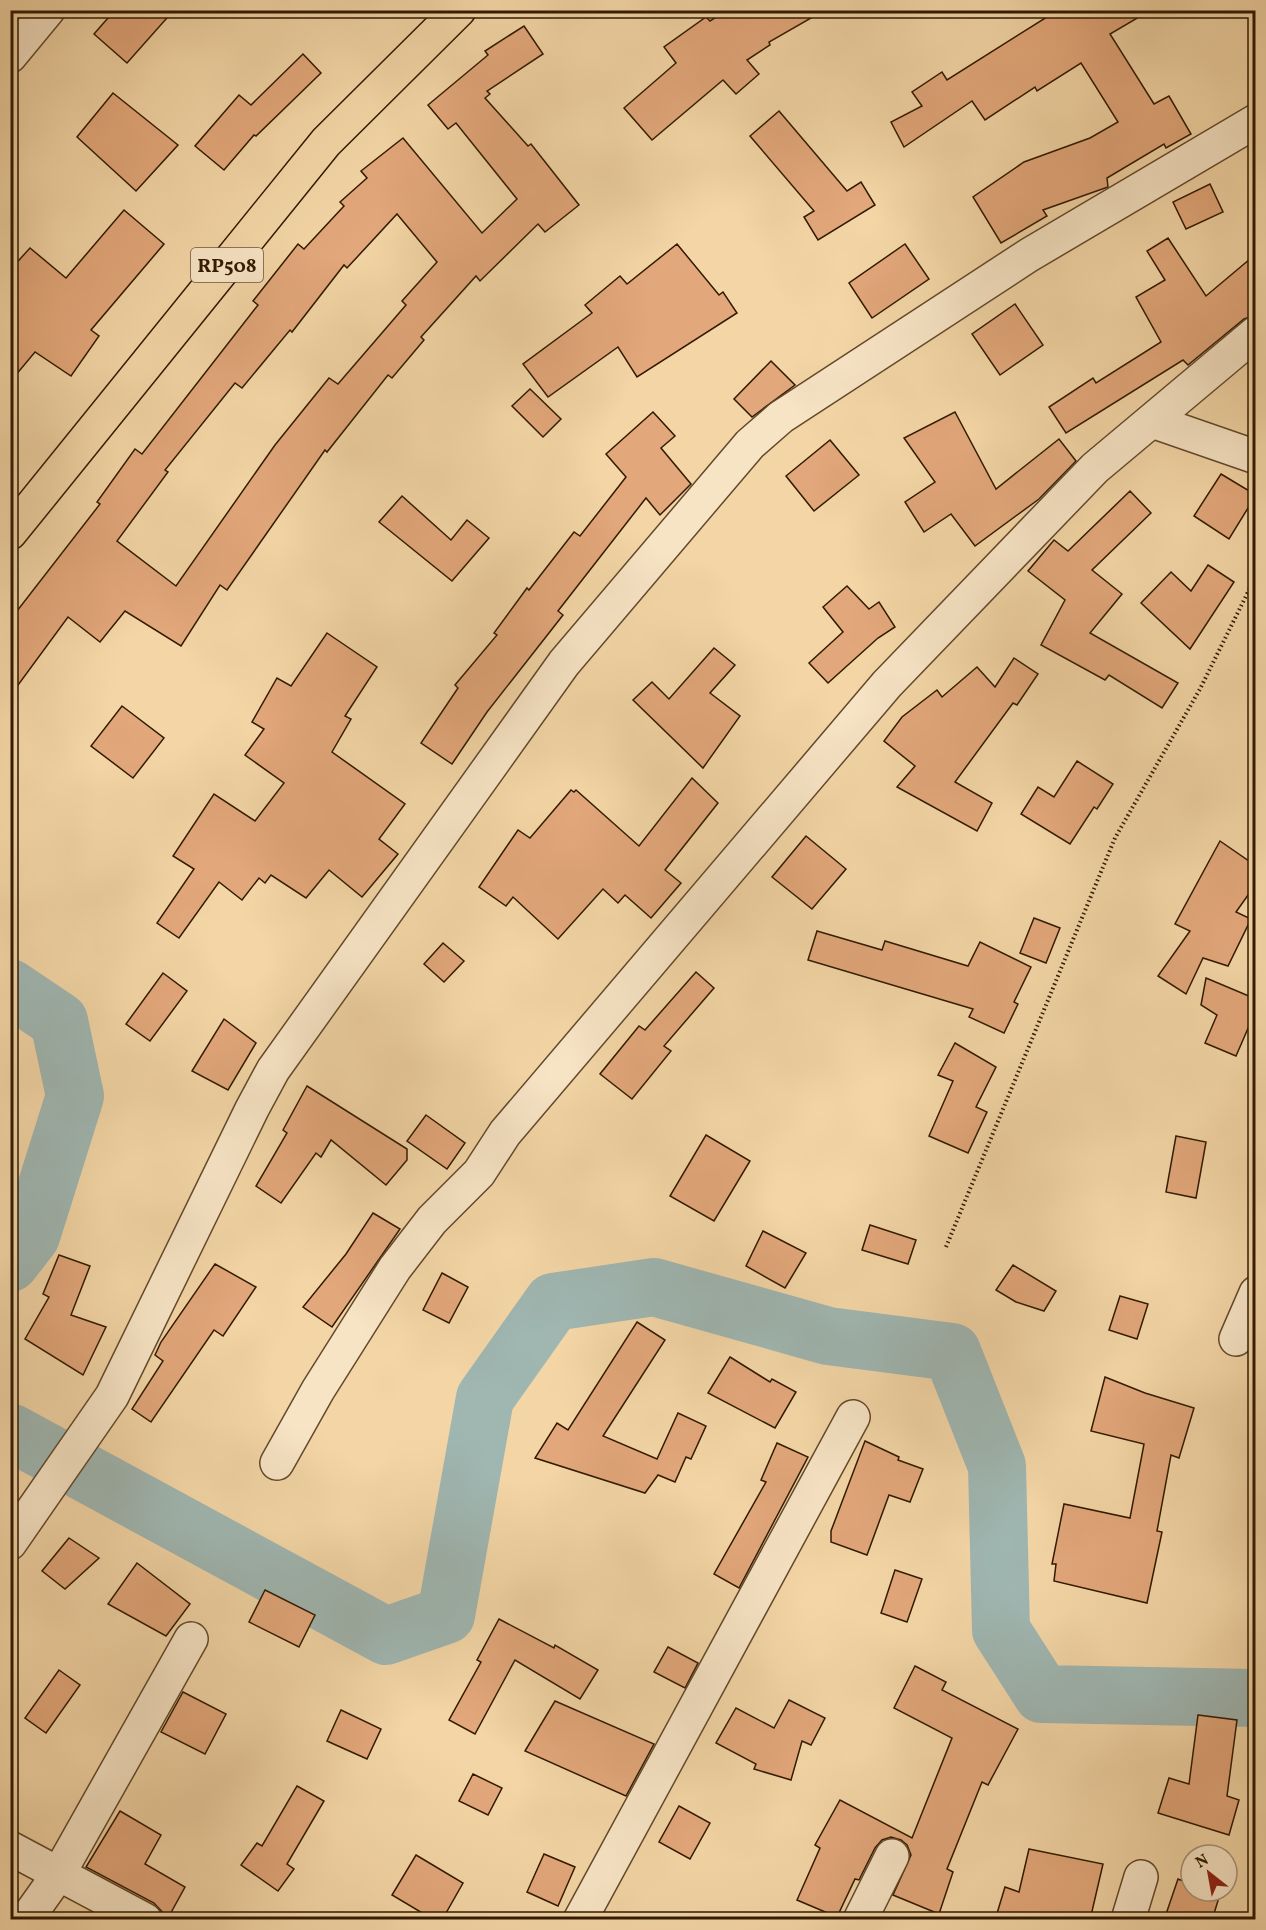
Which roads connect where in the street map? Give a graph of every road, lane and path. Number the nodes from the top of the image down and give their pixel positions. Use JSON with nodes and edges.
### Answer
{"nodes":[{"id":1,"x":48,"y":10,"type":"edge"},
{"id":2,"x":459,"y":10,"type":"edge"},
{"id":3,"x":10,"y":56,"type":"edge"},
{"id":4,"x":1256,"y":121,"type":"edge"},
{"id":5,"x":1256,"y":333,"type":"edge"},
{"id":6,"x":1152,"y":422,"type":"junction"},
{"id":7,"x":1256,"y":457,"type":"edge"},
{"id":8,"x":10,"y":533,"type":"edge"},
{"id":9,"x":1256,"y":570,"type":"edge"},
{"id":10,"x":946,"y":1247,"type":"dead end"},
{"id":11,"x":1256,"y":1293,"type":"edge"},
{"id":12,"x":1236,"y":1339,"type":"dead end"},
{"id":13,"x":853,"y":1417,"type":"dead end"},
{"id":14,"x":277,"y":1463,"type":"dead end"},
{"id":15,"x":10,"y":1543,"type":"edge"},
{"id":16,"x":191,"y":1639,"type":"dead end"},
{"id":17,"x":10,"y":1848,"type":"edge"},
{"id":18,"x":892,"y":1856,"type":"dead end"},
{"id":19,"x":58,"y":1875,"type":"junction"},
{"id":20,"x":1141,"y":1877,"type":"dead end"},
{"id":21,"x":27,"y":1920,"type":"edge"},
{"id":22,"x":145,"y":1920,"type":"edge"},
{"id":23,"x":580,"y":1920,"type":"edge"},
{"id":24,"x":860,"y":1920,"type":"edge"},
{"id":25,"x":1128,"y":1920,"type":"edge"}],
"edges":[{"from":1,"to":3,"type":"street"},
{"from":2,"to":8,"type":"main road","number":"RP508"},
{"from":4,"to":15,"type":"street"},
{"from":5,"to":6,"type":"street"},
{"from":6,"to":7,"type":"street"},
{"from":6,"to":14,"type":"street"},
{"from":9,"to":10,"type":"path"},
{"from":11,"to":12,"type":"street"},
{"from":13,"to":23,"type":"street"},
{"from":16,"to":19,"type":"street"},
{"from":17,"to":19,"type":"street"},
{"from":18,"to":24,"type":"street"},
{"from":19,"to":21,"type":"street"},
{"from":19,"to":22,"type":"street"},
{"from":20,"to":25,"type":"street"}]}
